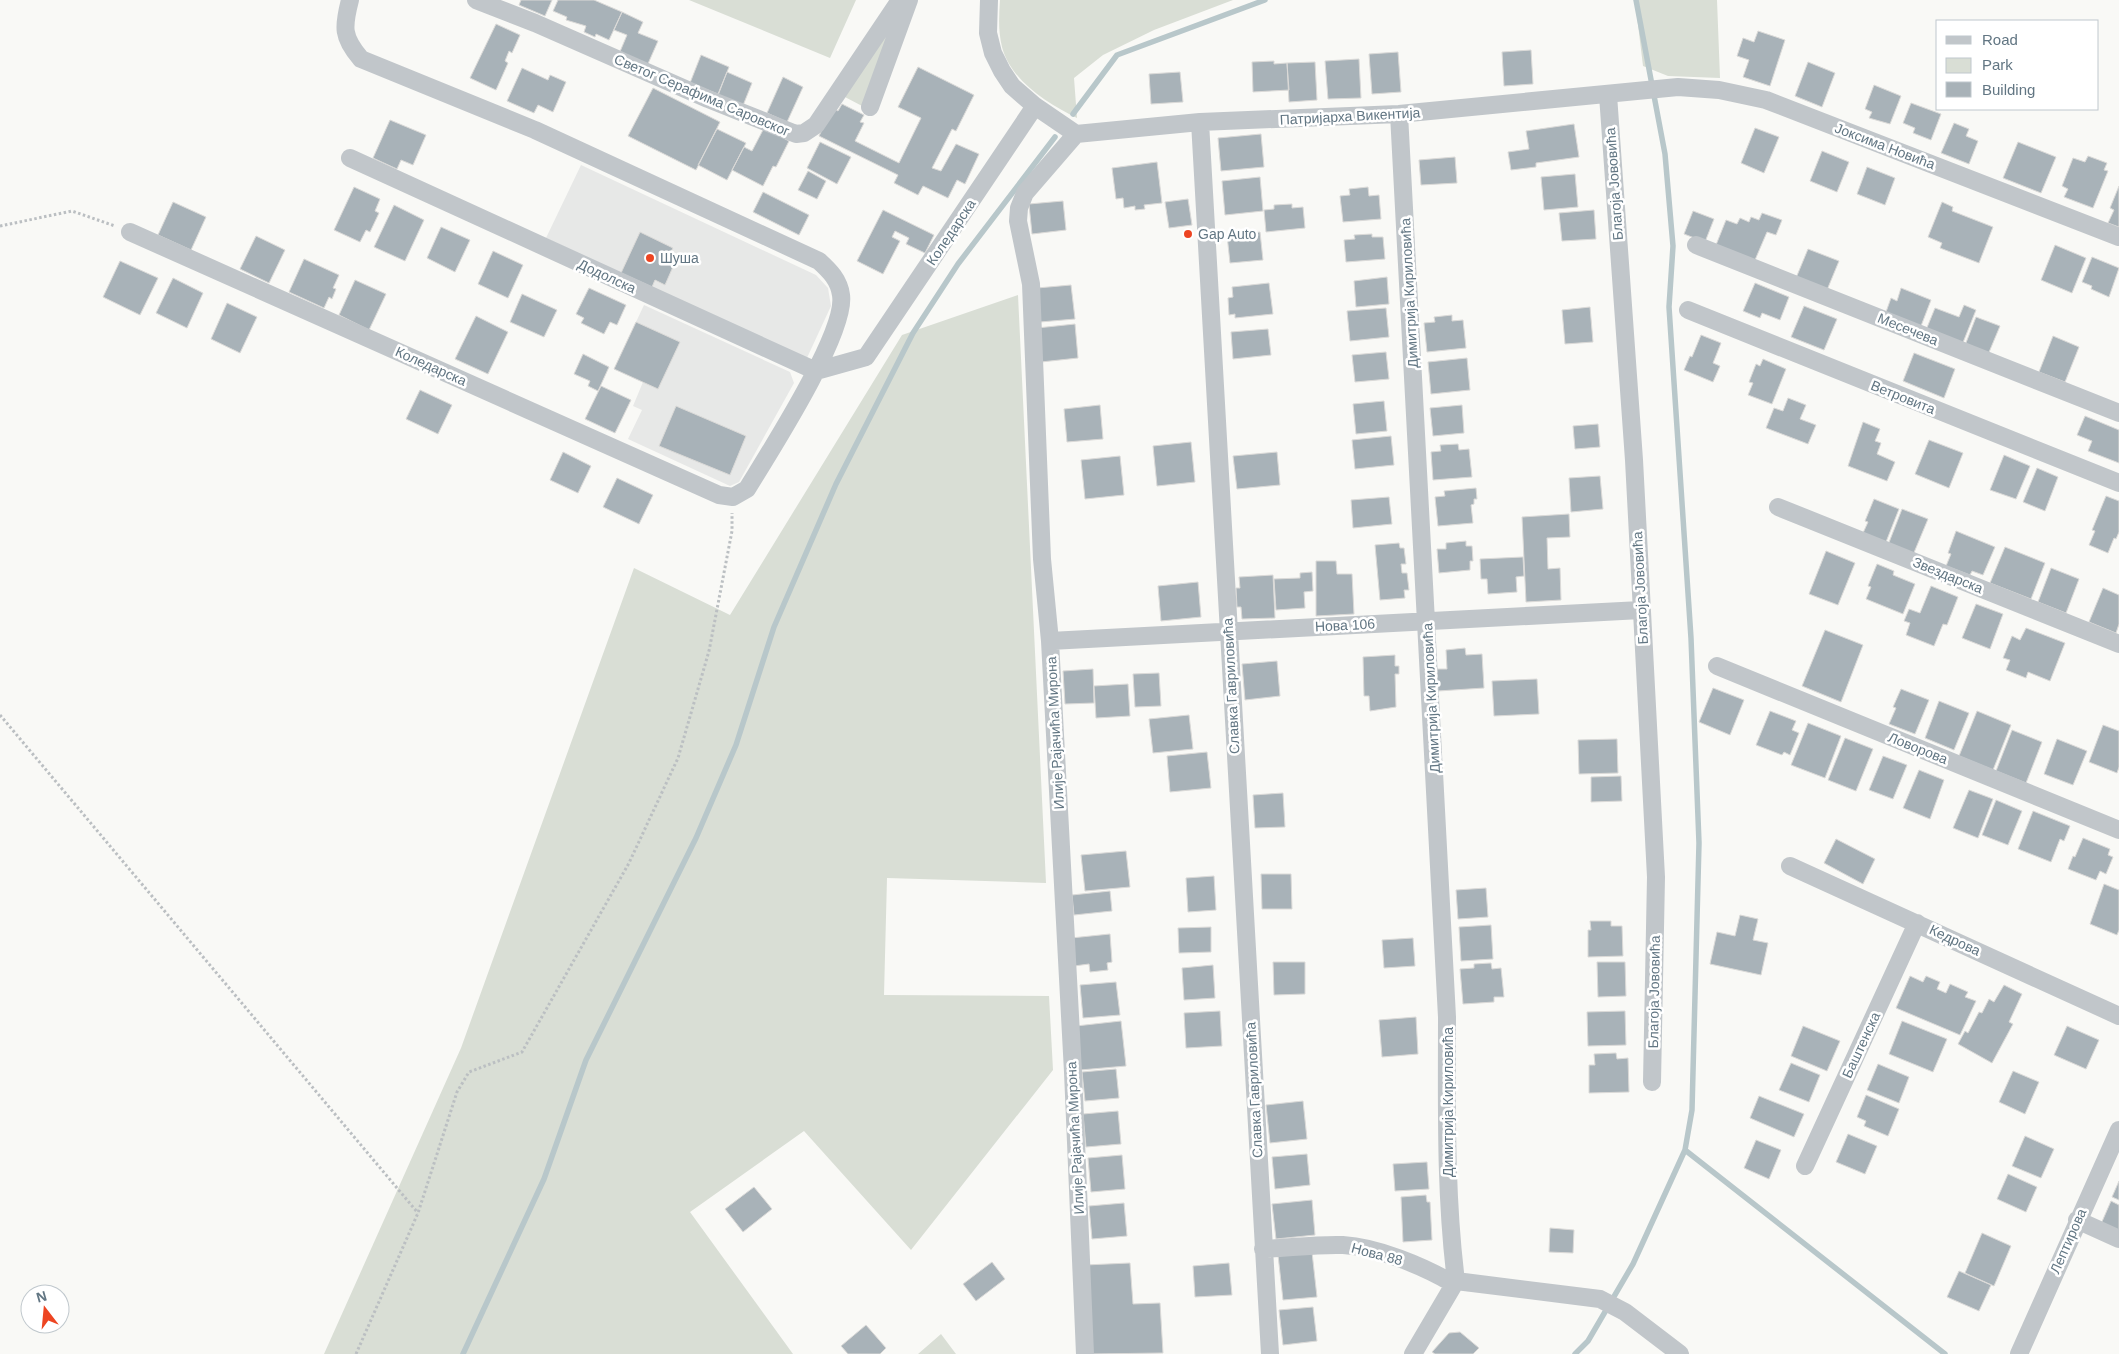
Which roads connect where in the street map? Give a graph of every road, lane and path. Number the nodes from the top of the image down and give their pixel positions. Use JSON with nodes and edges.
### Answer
{"nodes":[{"id":1,"x":350,"y":0,"type":"edge"},
{"id":2,"x":476,"y":0,"type":"edge"},
{"id":3,"x":900,"y":0,"type":"edge"},
{"id":4,"x":910,"y":0,"type":"edge"},
{"id":5,"x":989,"y":0,"type":"edge"},
{"id":6,"x":1653,"y":90,"type":"joint"},
{"id":7,"x":1608,"y":95,"type":"junction"},
{"id":8,"x":1035,"y":106,"type":"junction"},
{"id":9,"x":870,"y":107,"type":"dead end"},
{"id":10,"x":1399,"y":114,"type":"junction"},
{"id":11,"x":1200,"y":122,"type":"junction"},
{"id":12,"x":1076,"y":134,"type":"junction"},
{"id":13,"x":350,"y":158,"type":"dead end"},
{"id":14,"x":0,"y":226,"type":"edge"},
{"id":15,"x":130,"y":232,"type":"joint"},
{"id":16,"x":2119,"y":237,"type":"edge"},
{"id":17,"x":1696,"y":245,"type":"dead end"},
{"id":18,"x":1688,"y":310,"type":"dead end"},
{"id":19,"x":830,"y":337,"type":"junction"},
{"id":20,"x":866,"y":357,"type":"junction"},
{"id":21,"x":816,"y":372,"type":"junction"},
{"id":22,"x":2119,"y":413,"type":"edge"},
{"id":23,"x":2119,"y":483,"type":"edge"},
{"id":24,"x":733,"y":497,"type":"junction"},
{"id":25,"x":1778,"y":507,"type":"dead end"},
{"id":26,"x":1641,"y":610,"type":"junction"},
{"id":27,"x":1427,"y":621,"type":"junction"},
{"id":28,"x":1228,"y":632,"type":"junction"},
{"id":29,"x":1050,"y":641,"type":"junction"},
{"id":30,"x":2119,"y":644,"type":"edge"},
{"id":31,"x":1717,"y":666,"type":"dead end"},
{"id":32,"x":0,"y":715,"type":"edge"},
{"id":33,"x":2119,"y":830,"type":"edge"},
{"id":34,"x":1790,"y":866,"type":"dead end"},
{"id":35,"x":1917,"y":923,"type":"junction"},
{"id":36,"x":2119,"y":1016,"type":"edge"},
{"id":37,"x":1652,"y":1082,"type":"dead end"},
{"id":38,"x":2119,"y":1130,"type":"edge"},
{"id":39,"x":1805,"y":1166,"type":"dead end"},
{"id":40,"x":418,"y":1213,"type":"junction"},
{"id":41,"x":2077,"y":1220,"type":"junction"},
{"id":42,"x":2119,"y":1239,"type":"edge"},
{"id":43,"x":1263,"y":1249,"type":"junction"},
{"id":44,"x":1456,"y":1282,"type":"junction"},
{"id":45,"x":356,"y":1354,"type":"edge"},
{"id":46,"x":1085,"y":1354,"type":"edge"},
{"id":47,"x":1270,"y":1354,"type":"edge"},
{"id":48,"x":1413,"y":1354,"type":"edge"},
{"id":49,"x":1680,"y":1354,"type":"edge"},
{"id":50,"x":2019,"y":1354,"type":"edge"}],
"edges":[{"from":1,"to":19,"type":"street"},
{"from":2,"to":3,"type":"street","name":"Светог Серафима Саровског"},
{"from":4,"to":9,"type":"street"},
{"from":5,"to":8,"type":"street"},
{"from":6,"to":7,"type":"street","name":"Патријарха Викентија"},
{"from":6,"to":16,"type":"street","name":"Јоксима Новића"},
{"from":7,"to":10,"type":"street","name":"Патријарха Викентија"},
{"from":7,"to":26,"type":"street","name":"Благоја Јововића"},
{"from":8,"to":12,"type":"street"},
{"from":8,"to":20,"type":"street","name":"Коледарска"},
{"from":10,"to":11,"type":"street","name":"Патријарха Викентија"},
{"from":10,"to":27,"type":"street","name":"Димитрија Кириловића"},
{"from":11,"to":12,"type":"street","name":"Патријарха Викентија"},
{"from":11,"to":28,"type":"street","name":"Славка Гавриловића"},
{"from":12,"to":29,"type":"street","name":"Илије Рајачића Мирона"},
{"from":13,"to":21,"type":"street","name":"Додолска"},
{"from":14,"to":15,"type":"path"},
{"from":15,"to":24,"type":"street","name":"Коледарска"},
{"from":17,"to":22,"type":"street","name":"Месечева"},
{"from":18,"to":23,"type":"street","name":"Ветровита"},
{"from":19,"to":20,"type":"street"},
{"from":19,"to":21,"type":"street"},
{"from":20,"to":21,"type":"street"},
{"from":21,"to":24,"type":"street"},
{"from":24,"to":40,"type":"path"},
{"from":25,"to":30,"type":"street","name":"Звездарска"},
{"from":26,"to":27,"type":"street","name":"Нова 106"},
{"from":26,"to":37,"type":"street","name":"Благоја Јововића"},
{"from":27,"to":28,"type":"street","name":"Нова 106"},
{"from":27,"to":44,"type":"street","name":"Димитрија Кириловића"},
{"from":28,"to":29,"type":"street","name":"Нова 106"},
{"from":28,"to":43,"type":"street","name":"Славка Гавриловића"},
{"from":29,"to":46,"type":"street","name":"Илије Рајачића Мирона"},
{"from":31,"to":33,"type":"street","name":"Ловорова"},
{"from":32,"to":40,"type":"path"},
{"from":34,"to":35,"type":"street","name":"Кедрова"},
{"from":35,"to":36,"type":"street","name":"Кедрова"},
{"from":35,"to":39,"type":"street","name":"Баштенска"},
{"from":38,"to":41,"type":"street","name":"Лептирова"},
{"from":40,"to":45,"type":"path"},
{"from":41,"to":42,"type":"street"},
{"from":41,"to":50,"type":"street","name":"Лептирова"},
{"from":43,"to":44,"type":"street","name":"Нова 88"},
{"from":43,"to":47,"type":"street","name":"Славка Гавриловића"},
{"from":44,"to":48,"type":"street"},
{"from":44,"to":49,"type":"street","name":"Нова 88"}]}
